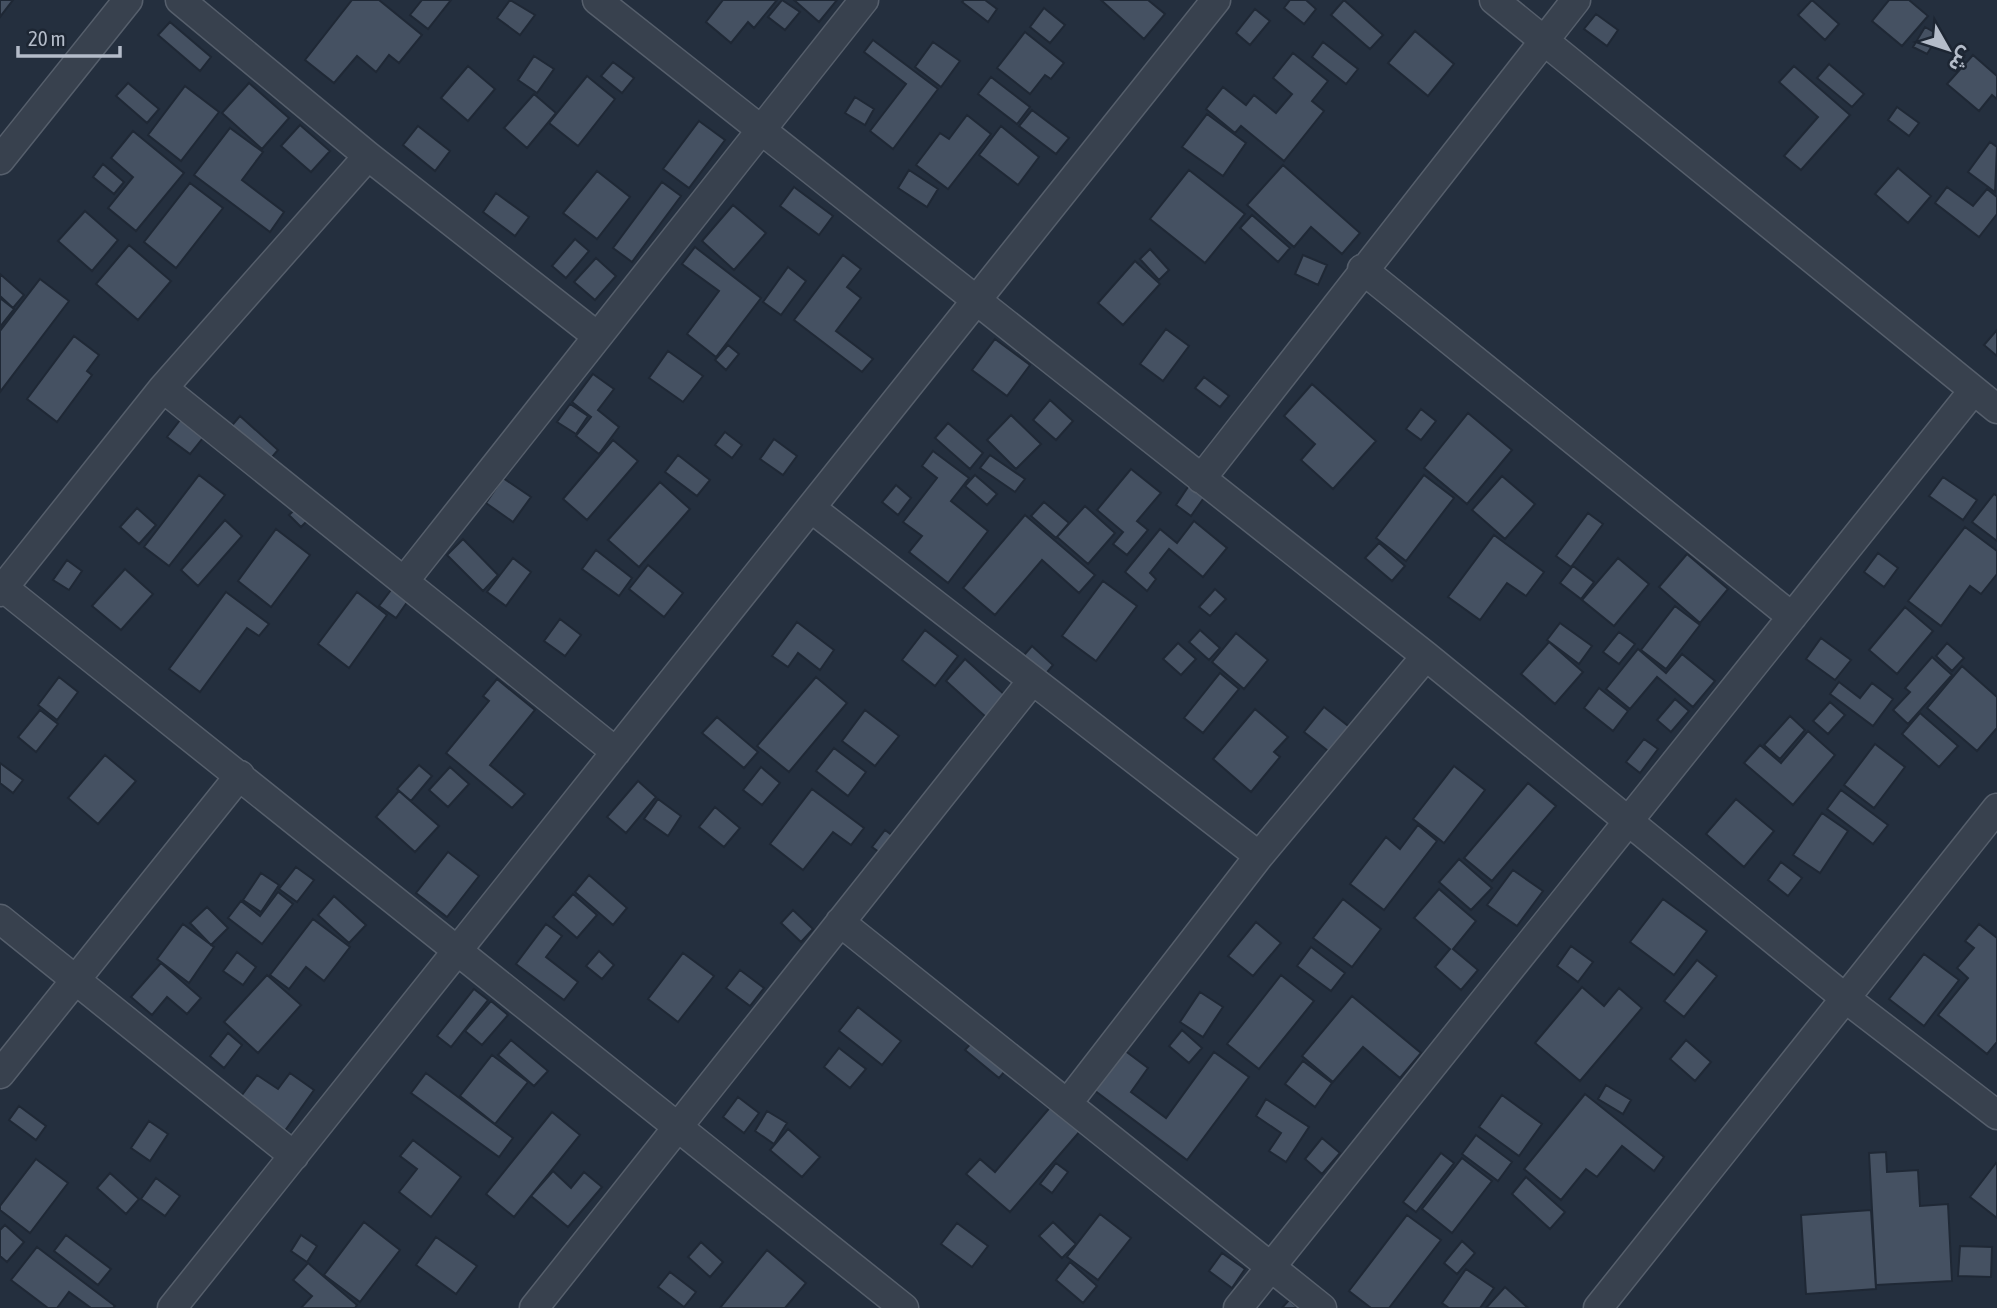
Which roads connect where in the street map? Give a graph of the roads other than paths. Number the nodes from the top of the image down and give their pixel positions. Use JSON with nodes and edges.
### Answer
{"nodes":[{"id":1,"x":128,"y":0,"type":"edge"},
{"id":2,"x":180,"y":0,"type":"edge"},
{"id":3,"x":597,"y":0,"type":"edge"},
{"id":4,"x":863,"y":0,"type":"edge"},
{"id":5,"x":1216,"y":0,"type":"edge"},
{"id":6,"x":1494,"y":0,"type":"edge"},
{"id":7,"x":1576,"y":0,"type":"edge"},
{"id":8,"x":1545,"y":40,"type":"junction"},
{"id":9,"x":760,"y":131,"type":"junction"},
{"id":10,"x":368,"y":156,"type":"junction"},
{"id":11,"x":0,"y":160,"type":"edge"},
{"id":12,"x":1362,"y":269,"type":"junction"},
{"id":13,"x":975,"y":300,"type":"junction"},
{"id":14,"x":597,"y":336,"type":"junction"},
{"id":15,"x":163,"y":388,"type":"junction"},
{"id":16,"x":1973,"y":391,"type":"junction"},
{"id":17,"x":1997,"y":409,"type":"edge"},
{"id":18,"x":1200,"y":479,"type":"junction"},
{"id":19,"x":811,"y":508,"type":"junction"},
{"id":20,"x":405,"y":580,"type":"junction"},
{"id":21,"x":1,"y":588,"type":"edge"},
{"id":22,"x":1792,"y":617,"type":"junction"},
{"id":23,"x":1426,"y":656,"type":"junction"},
{"id":24,"x":1032,"y":681,"type":"junction"},
{"id":25,"x":616,"y":752,"type":"junction"},
{"id":26,"x":240,"y":775,"type":"junction"},
{"id":27,"x":1997,"y":808,"type":"edge"},
{"id":28,"x":1629,"y":820,"type":"junction"},
{"id":29,"x":1259,"y":856,"type":"junction"},
{"id":30,"x":0,"y":919,"type":"edge"},
{"id":31,"x":840,"y":922,"type":"junction"},
{"id":32,"x":458,"y":950,"type":"junction"},
{"id":33,"x":76,"y":980,"type":"junction"},
{"id":34,"x":1845,"y":998,"type":"junction"},
{"id":35,"x":0,"y":1074,"type":"edge"},
{"id":36,"x":1067,"y":1104,"type":"junction"},
{"id":37,"x":1997,"y":1115,"type":"edge"},
{"id":38,"x":678,"y":1127,"type":"junction"},
{"id":39,"x":293,"y":1156,"type":"junction"},
{"id":40,"x":1270,"y":1267,"type":"junction"},
{"id":41,"x":172,"y":1308,"type":"edge"},
{"id":42,"x":534,"y":1308,"type":"edge"},
{"id":43,"x":904,"y":1308,"type":"edge"},
{"id":44,"x":1238,"y":1308,"type":"edge"},
{"id":45,"x":1322,"y":1308,"type":"edge"},
{"id":46,"x":1598,"y":1308,"type":"edge"}],
"edges":[{"from":1,"to":11,"type":"street"},
{"from":2,"to":10,"type":"street"},
{"from":3,"to":9,"type":"street"},
{"from":4,"to":9,"type":"street"},
{"from":5,"to":13,"type":"street"},
{"from":6,"to":8,"type":"street"},
{"from":7,"to":8,"type":"street"},
{"from":8,"to":12,"type":"street"},
{"from":8,"to":16,"type":"street"},
{"from":9,"to":13,"type":"street"},
{"from":9,"to":14,"type":"street"},
{"from":10,"to":14,"type":"street"},
{"from":10,"to":15,"type":"street"},
{"from":12,"to":18,"type":"street"},
{"from":12,"to":22,"type":"street"},
{"from":13,"to":18,"type":"street"},
{"from":13,"to":19,"type":"street"},
{"from":14,"to":20,"type":"street"},
{"from":15,"to":20,"type":"street"},
{"from":15,"to":21,"type":"street"},
{"from":16,"to":17,"type":"street"},
{"from":16,"to":22,"type":"street"},
{"from":18,"to":23,"type":"street"},
{"from":19,"to":24,"type":"street"},
{"from":19,"to":25,"type":"street"},
{"from":20,"to":25,"type":"street"},
{"from":21,"to":26,"type":"street"},
{"from":22,"to":28,"type":"street"},
{"from":23,"to":28,"type":"street"},
{"from":23,"to":29,"type":"street"},
{"from":24,"to":29,"type":"street"},
{"from":24,"to":31,"type":"street"},
{"from":25,"to":32,"type":"street"},
{"from":26,"to":32,"type":"street"},
{"from":26,"to":33,"type":"street"},
{"from":27,"to":34,"type":"street"},
{"from":28,"to":34,"type":"street"},
{"from":28,"to":40,"type":"street"},
{"from":29,"to":36,"type":"street"},
{"from":30,"to":33,"type":"street"},
{"from":31,"to":36,"type":"street"},
{"from":31,"to":38,"type":"street"},
{"from":32,"to":38,"type":"street"},
{"from":32,"to":39,"type":"street"},
{"from":33,"to":35,"type":"street"},
{"from":33,"to":39,"type":"street"},
{"from":34,"to":37,"type":"street"},
{"from":34,"to":46,"type":"street"},
{"from":36,"to":40,"type":"street"},
{"from":38,"to":42,"type":"street"},
{"from":38,"to":43,"type":"street"},
{"from":39,"to":41,"type":"street"},
{"from":40,"to":44,"type":"street"},
{"from":40,"to":45,"type":"street"}]}
